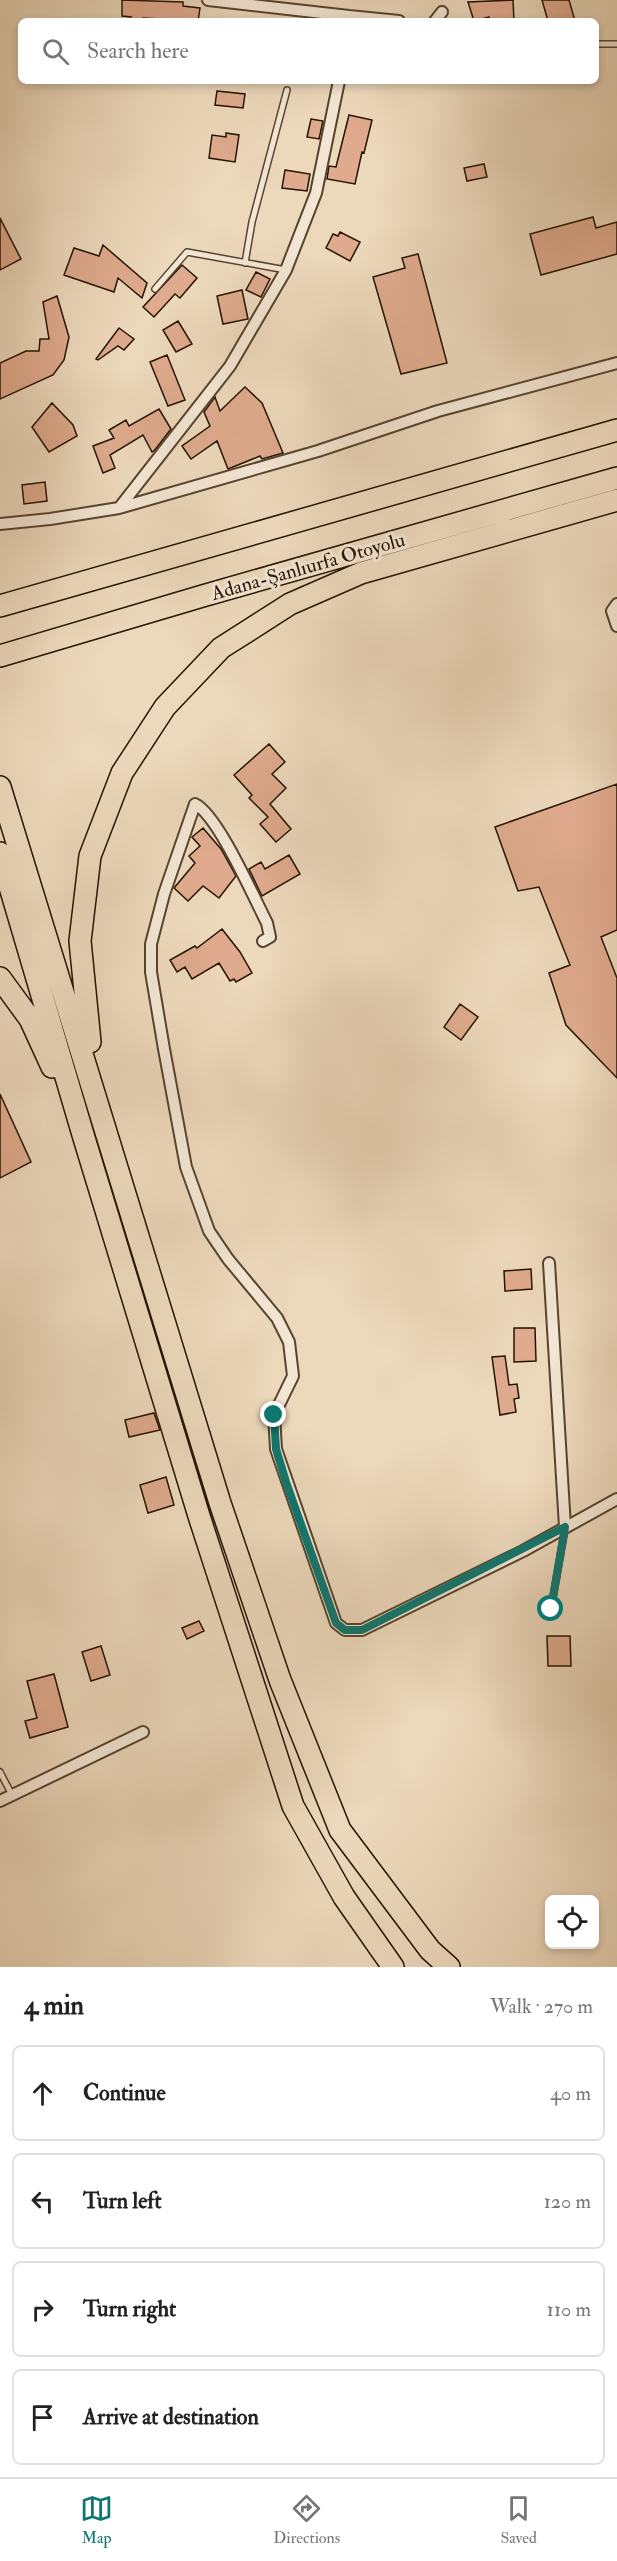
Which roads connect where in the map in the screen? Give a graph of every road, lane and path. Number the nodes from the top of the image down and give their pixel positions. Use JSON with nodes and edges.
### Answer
{"nodes":[{"id":1,"x":208,"y":0,"type":"edge"},
{"id":2,"x":349,"y":18,"type":"edge"},
{"id":3,"x":599,"y":44,"type":"edge"},
{"id":4,"x":617,"y":44,"type":"edge"},
{"id":5,"x":338,"y":84,"type":"edge"},
{"id":6,"x":287,"y":90,"type":"dead end"},
{"id":7,"x":245,"y":263,"type":"junction"},
{"id":8,"x":285,"y":270,"type":"junction"},
{"id":9,"x":155,"y":289,"type":"dead end"},
{"id":10,"x":617,"y":363,"type":"edge"},
{"id":11,"x":617,"y":430,"type":"edge"},
{"id":12,"x":617,"y":478,"type":"edge"},
{"id":13,"x":617,"y":500,"type":"edge"},
{"id":14,"x":119,"y":508,"type":"junction"},
{"id":15,"x":0,"y":524,"type":"edge"},
{"id":16,"x":617,"y":604,"type":"edge"},
{"id":17,"x":0,"y":606,"type":"edge"},
{"id":18,"x":617,"y":626,"type":"edge"},
{"id":19,"x":0,"y":656,"type":"edge"},
{"id":20,"x":0,"y":787,"type":"edge"},
{"id":21,"x":0,"y":853,"type":"edge"},
{"id":22,"x":263,"y":940,"type":"dead end"},
{"id":23,"x":0,"y":978,"type":"edge"},
{"id":24,"x":103,"y":1123,"type":"junction"},
{"id":25,"x":84,"y":1138,"type":"junction"},
{"id":26,"x":549,"y":1263,"type":"dead end"},
{"id":27,"x":617,"y":1498,"type":"edge"},
{"id":28,"x":565,"y":1527,"type":"junction"},
{"id":29,"x":551,"y":1609,"type":"dead end"},
{"id":30,"x":143,"y":1732,"type":"dead end"},
{"id":31,"x":0,"y":1772,"type":"edge"},
{"id":32,"x":12,"y":1795,"type":"junction"},
{"id":33,"x":0,"y":1800,"type":"edge"},
{"id":34,"x":393,"y":1967,"type":"edge"},
{"id":35,"x":449,"y":1967,"type":"edge"}],
"edges":[{"from":1,"to":2,"type":"street"},
{"from":3,"to":4,"type":"lane"},
{"from":5,"to":8,"type":"street"},
{"from":6,"to":7,"type":"lane"},
{"from":7,"to":8,"type":"lane"},
{"from":7,"to":9,"type":"lane"},
{"from":8,"to":14,"type":"street"},
{"from":10,"to":14,"type":"street"},
{"from":11,"to":17,"type":"highway"},
{"from":12,"to":19,"type":"highway","name":"Adana-Şanlıurfa Otoyolu"},
{"from":13,"to":24,"type":"highway"},
{"from":14,"to":15,"type":"street"},
{"from":16,"to":18,"type":"street"},
{"from":20,"to":24,"type":"highway"},
{"from":21,"to":25,"type":"highway"},
{"from":22,"to":28,"type":"street"},
{"from":23,"to":25,"type":"highway"},
{"from":24,"to":35,"type":"highway"},
{"from":25,"to":34,"type":"highway"},
{"from":26,"to":28,"type":"street"},
{"from":27,"to":28,"type":"street"},
{"from":28,"to":29,"type":"lane"},
{"from":30,"to":32,"type":"street"},
{"from":31,"to":32,"type":"lane"},
{"from":32,"to":33,"type":"street"}]}
